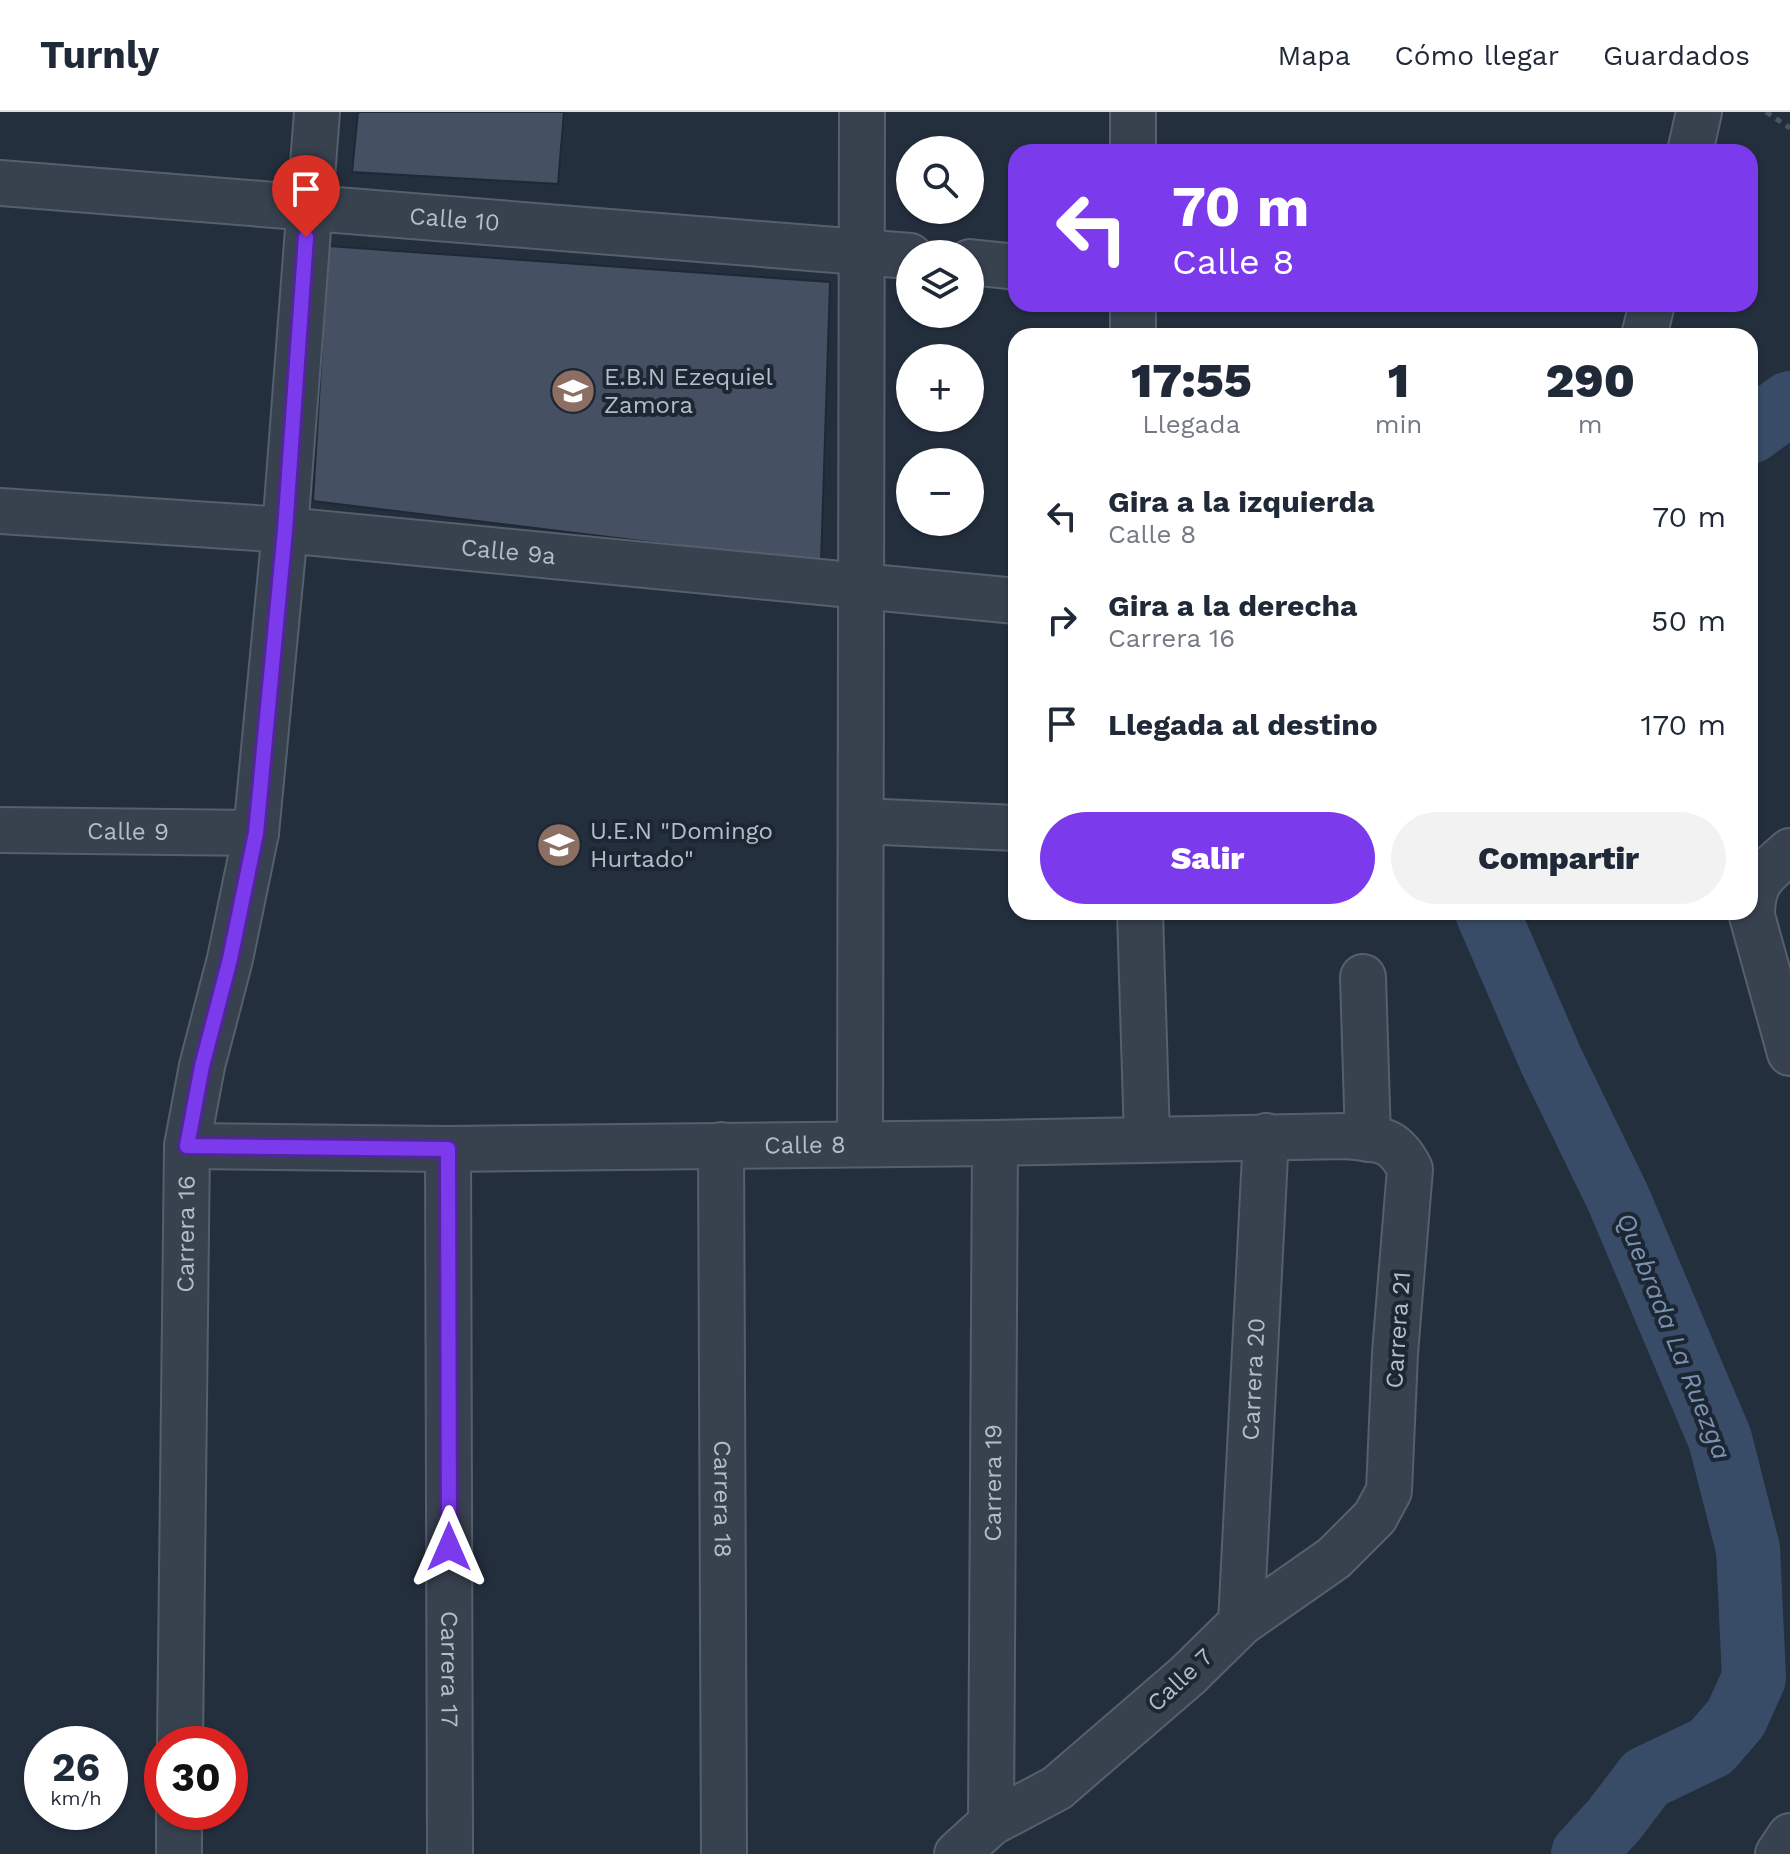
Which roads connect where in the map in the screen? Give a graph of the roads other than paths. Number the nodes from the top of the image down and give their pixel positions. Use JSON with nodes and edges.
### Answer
{"nodes":[{"id":1,"x":317,"y":112,"type":"edge"},
{"id":2,"x":862,"y":112,"type":"edge"},
{"id":3,"x":1133,"y":112,"type":"edge"},
{"id":4,"x":1699,"y":112,"type":"edge"},
{"id":5,"x":1133,"y":144,"type":"edge"},
{"id":6,"x":1692,"y":144,"type":"edge"},
{"id":7,"x":0,"y":183,"type":"edge"},
{"id":8,"x":308,"y":207,"type":"junction"},
{"id":9,"x":861,"y":252,"type":"junction"},
{"id":10,"x":896,"y":255,"type":"edge"},
{"id":11,"x":984,"y":264,"type":"edge"},
{"id":12,"x":1008,"y":266,"type":"edge"},
{"id":13,"x":0,"y":511,"type":"edge"},
{"id":14,"x":285,"y":530,"type":"junction"},
{"id":15,"x":861,"y":584,"type":"junction"},
{"id":16,"x":1008,"y":600,"type":"edge"},
{"id":17,"x":861,"y":821,"type":"junction"},
{"id":18,"x":1008,"y":828,"type":"edge"},
{"id":19,"x":0,"y":830,"type":"edge"},
{"id":20,"x":256,"y":833,"type":"junction"},
{"id":21,"x":1790,"y":851,"type":"edge"},
{"id":22,"x":1758,"y":883,"type":"edge"},
{"id":23,"x":1140,"y":920,"type":"edge"},
{"id":24,"x":1753,"y":920,"type":"edge"},
{"id":25,"x":1363,"y":977,"type":"dead end"},
{"id":26,"x":1790,"y":1053,"type":"edge"},
{"id":27,"x":1266,"y":1136,"type":"junction"},
{"id":28,"x":1147,"y":1138,"type":"junction"},
{"id":29,"x":1368,"y":1139,"type":"junction"},
{"id":30,"x":995,"y":1143,"type":"junction"},
{"id":31,"x":860,"y":1144,"type":"junction"},
{"id":32,"x":721,"y":1145,"type":"junction"},
{"id":33,"x":187,"y":1146,"type":"junction"},
{"id":34,"x":448,"y":1149,"type":"junction"},
{"id":35,"x":1410,"y":1169,"type":"joint"},
{"id":36,"x":1389,"y":1491,"type":"joint"},
{"id":37,"x":1241,"y":1623,"type":"junction"},
{"id":38,"x":180,"y":1726,"type":"edge"},
{"id":39,"x":991,"y":1823,"type":"junction"},
{"id":40,"x":179,"y":1830,"type":"edge"},
{"id":41,"x":1790,"y":1836,"type":"edge"},
{"id":42,"x":179,"y":1854,"type":"edge"},
{"id":43,"x":450,"y":1854,"type":"edge"},
{"id":44,"x":724,"y":1854,"type":"edge"},
{"id":45,"x":957,"y":1854,"type":"edge"},
{"id":46,"x":1778,"y":1854,"type":"edge"}],
"edges":[{"from":1,"to":8,"type":"street","name":"Carrera 16"},
{"from":2,"to":9,"type":"street"},
{"from":3,"to":5,"type":"street"},
{"from":4,"to":6,"type":"street"},
{"from":7,"to":8,"type":"street","name":"Calle 10"},
{"from":8,"to":9,"type":"street","name":"Calle 10"},
{"from":8,"to":14,"type":"street","name":"Carrera 16"},
{"from":9,"to":10,"type":"street","name":"Calle 10"},
{"from":9,"to":15,"type":"street"},
{"from":11,"to":12,"type":"street"},
{"from":13,"to":14,"type":"street","name":"Calle 9a"},
{"from":14,"to":15,"type":"street","name":"Calle 9a"},
{"from":14,"to":20,"type":"street","name":"Carrera 16"},
{"from":15,"to":16,"type":"street","name":"Calle 9a"},
{"from":15,"to":17,"type":"street"},
{"from":17,"to":18,"type":"street"},
{"from":17,"to":31,"type":"street"},
{"from":19,"to":20,"type":"street","name":"Calle 9"},
{"from":20,"to":33,"type":"street","name":"Carrera 16"},
{"from":21,"to":22,"type":"street"},
{"from":23,"to":28,"type":"street"},
{"from":24,"to":26,"type":"street"},
{"from":25,"to":29,"type":"street"},
{"from":27,"to":28,"type":"street","name":"Calle 8"},
{"from":27,"to":29,"type":"street","name":"Calle 8"},
{"from":27,"to":37,"type":"street","name":"Carrera 20"},
{"from":28,"to":30,"type":"street","name":"Calle 8"},
{"from":29,"to":35,"type":"street","name":"Calle 8"},
{"from":30,"to":31,"type":"street","name":"Calle 8"},
{"from":30,"to":39,"type":"street","name":"Carrera 19"},
{"from":31,"to":32,"type":"street","name":"Calle 8"},
{"from":32,"to":34,"type":"street","name":"Calle 8"},
{"from":32,"to":44,"type":"street","name":"Carrera 18"},
{"from":33,"to":34,"type":"street","name":"Calle 8"},
{"from":33,"to":38,"type":"street","name":"Carrera 16"},
{"from":34,"to":43,"type":"street","name":"Carrera 17"},
{"from":35,"to":36,"type":"street","name":"Carrera 21"},
{"from":36,"to":37,"type":"street","name":"Calle 7"},
{"from":37,"to":39,"type":"street","name":"Calle 7"},
{"from":39,"to":45,"type":"street","name":"Calle 7"},
{"from":40,"to":42,"type":"street"},
{"from":41,"to":46,"type":"street"}]}
